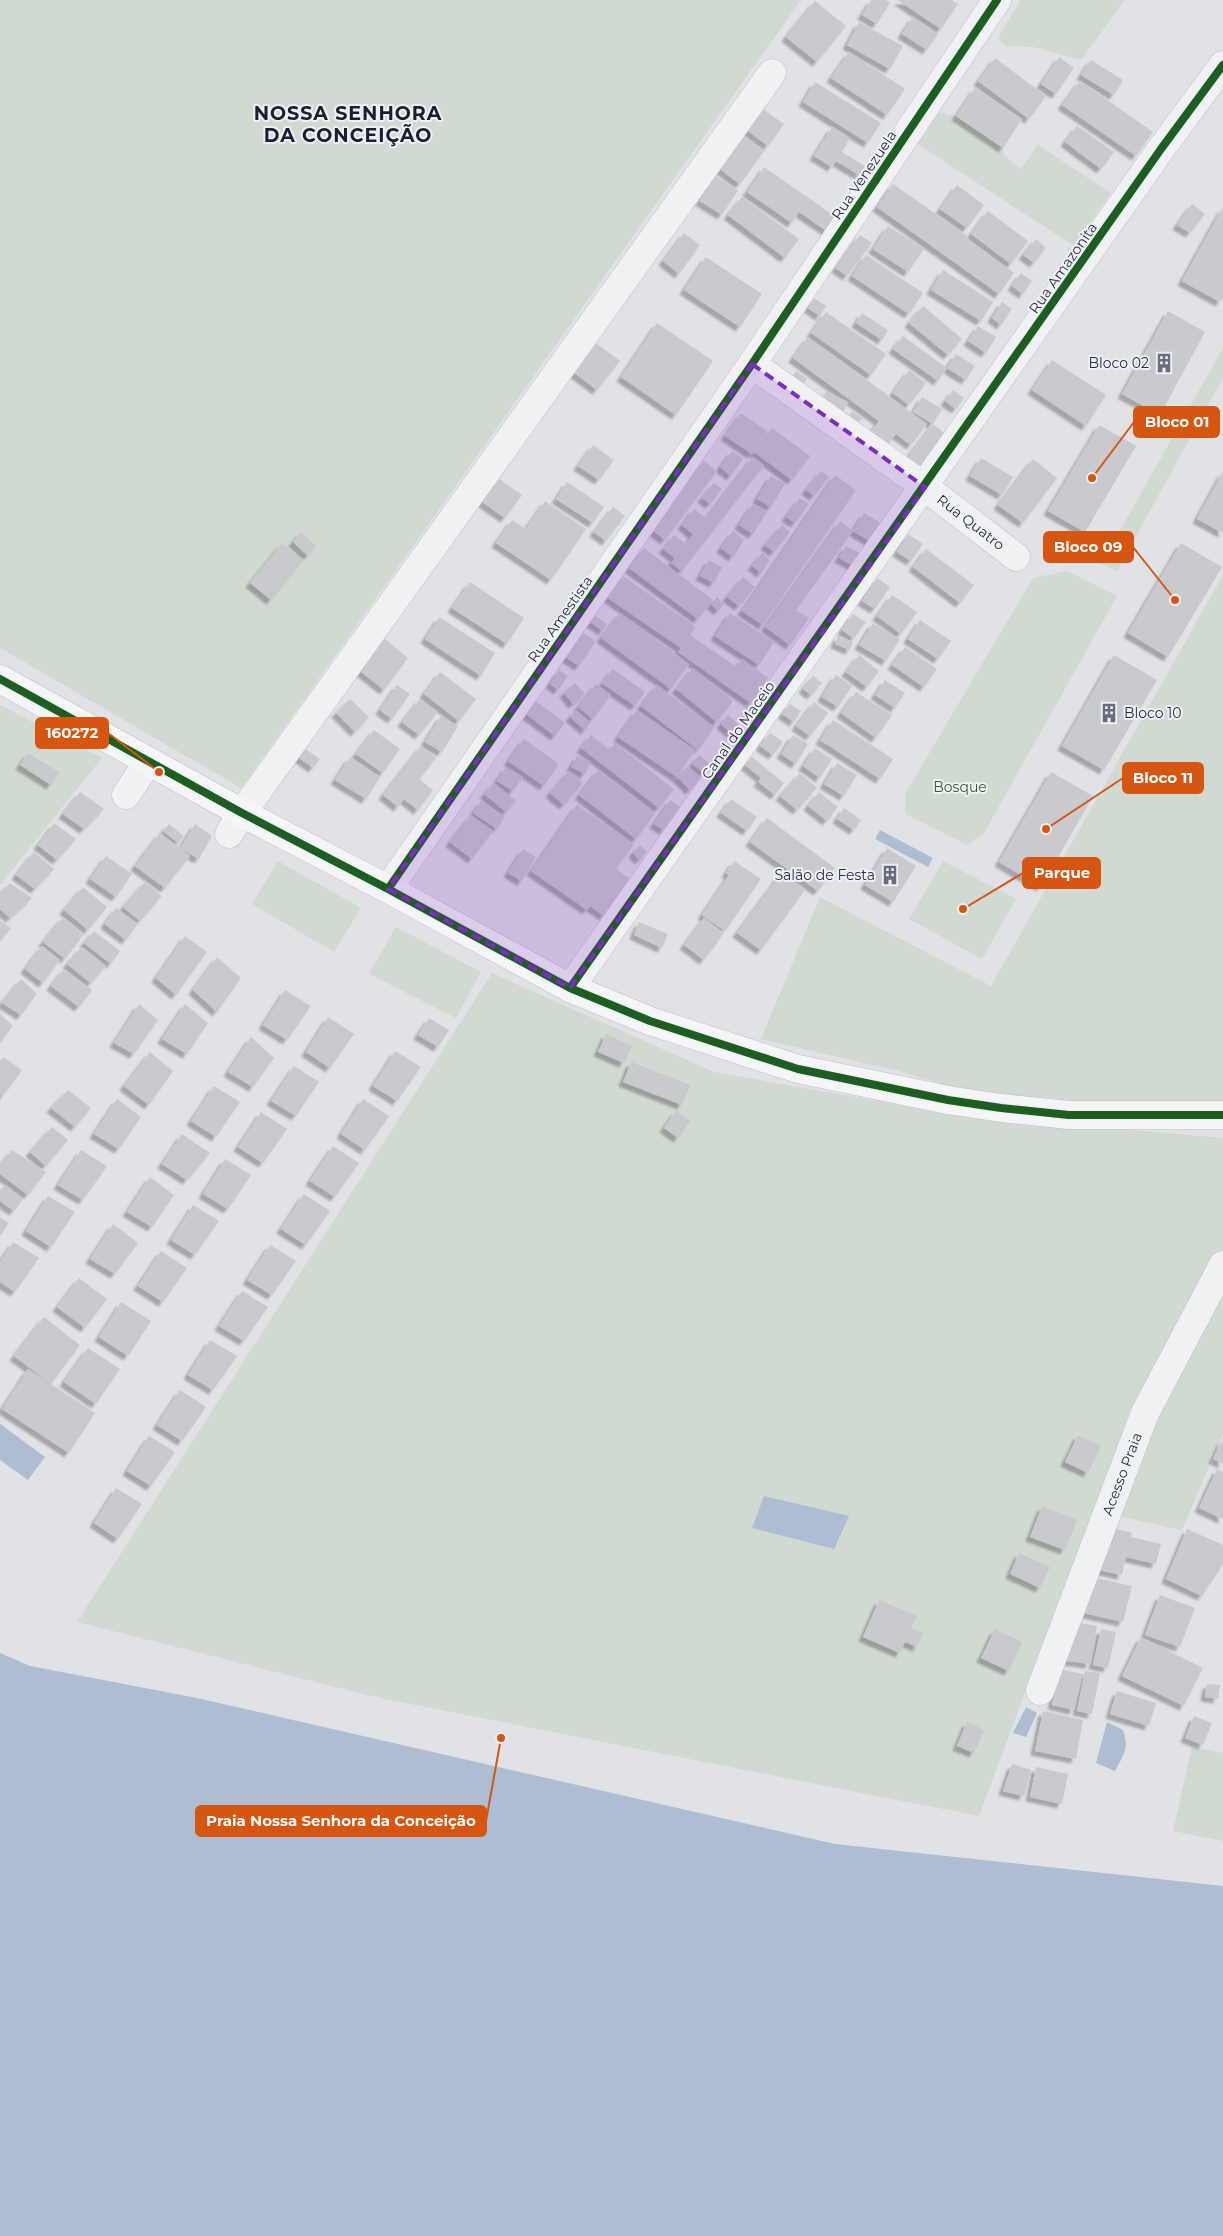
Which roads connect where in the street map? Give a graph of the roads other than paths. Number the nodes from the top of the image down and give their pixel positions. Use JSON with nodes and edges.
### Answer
{"nodes":[{"id":1,"x":997,"y":0,"type":"edge"},
{"id":2,"x":1223,"y":65,"type":"edge"},
{"id":3,"x":772,"y":73,"type":"dead end"},
{"id":4,"x":752,"y":364,"type":"junction"},
{"id":5,"x":925,"y":487,"type":"junction"},
{"id":6,"x":1016,"y":557,"type":"dead end"},
{"id":7,"x":0,"y":679,"type":"edge"},
{"id":8,"x":148,"y":762,"type":"junction"},
{"id":9,"x":126,"y":795,"type":"dead end"},
{"id":10,"x":235,"y":823,"type":"junction"},
{"id":11,"x":388,"y":889,"type":"junction"},
{"id":12,"x":570,"y":988,"type":"junction"},
{"id":13,"x":1223,"y":1115,"type":"edge"},
{"id":14,"x":1223,"y":1265,"type":"edge"},
{"id":15,"x":1040,"y":1691,"type":"dead end"}],
"edges":[{"from":1,"to":4,"type":"street","name":"Rua Venezuela"},
{"from":2,"to":5,"type":"street","name":"Rua Amazonita"},
{"from":3,"to":10,"type":"street"},
{"from":4,"to":5,"type":"street"},
{"from":4,"to":11,"type":"street","name":"Rua Amestista"},
{"from":5,"to":6,"type":"street","name":"Rua Quatro"},
{"from":5,"to":12,"type":"street","name":"Canal do Maceio"},
{"from":7,"to":8,"type":"main road"},
{"from":8,"to":9,"type":"street"},
{"from":8,"to":10,"type":"main road"},
{"from":10,"to":11,"type":"main road"},
{"from":11,"to":12,"type":"main road"},
{"from":12,"to":13,"type":"main road"},
{"from":14,"to":15,"type":"street","name":"Acesso Praia"}]}
